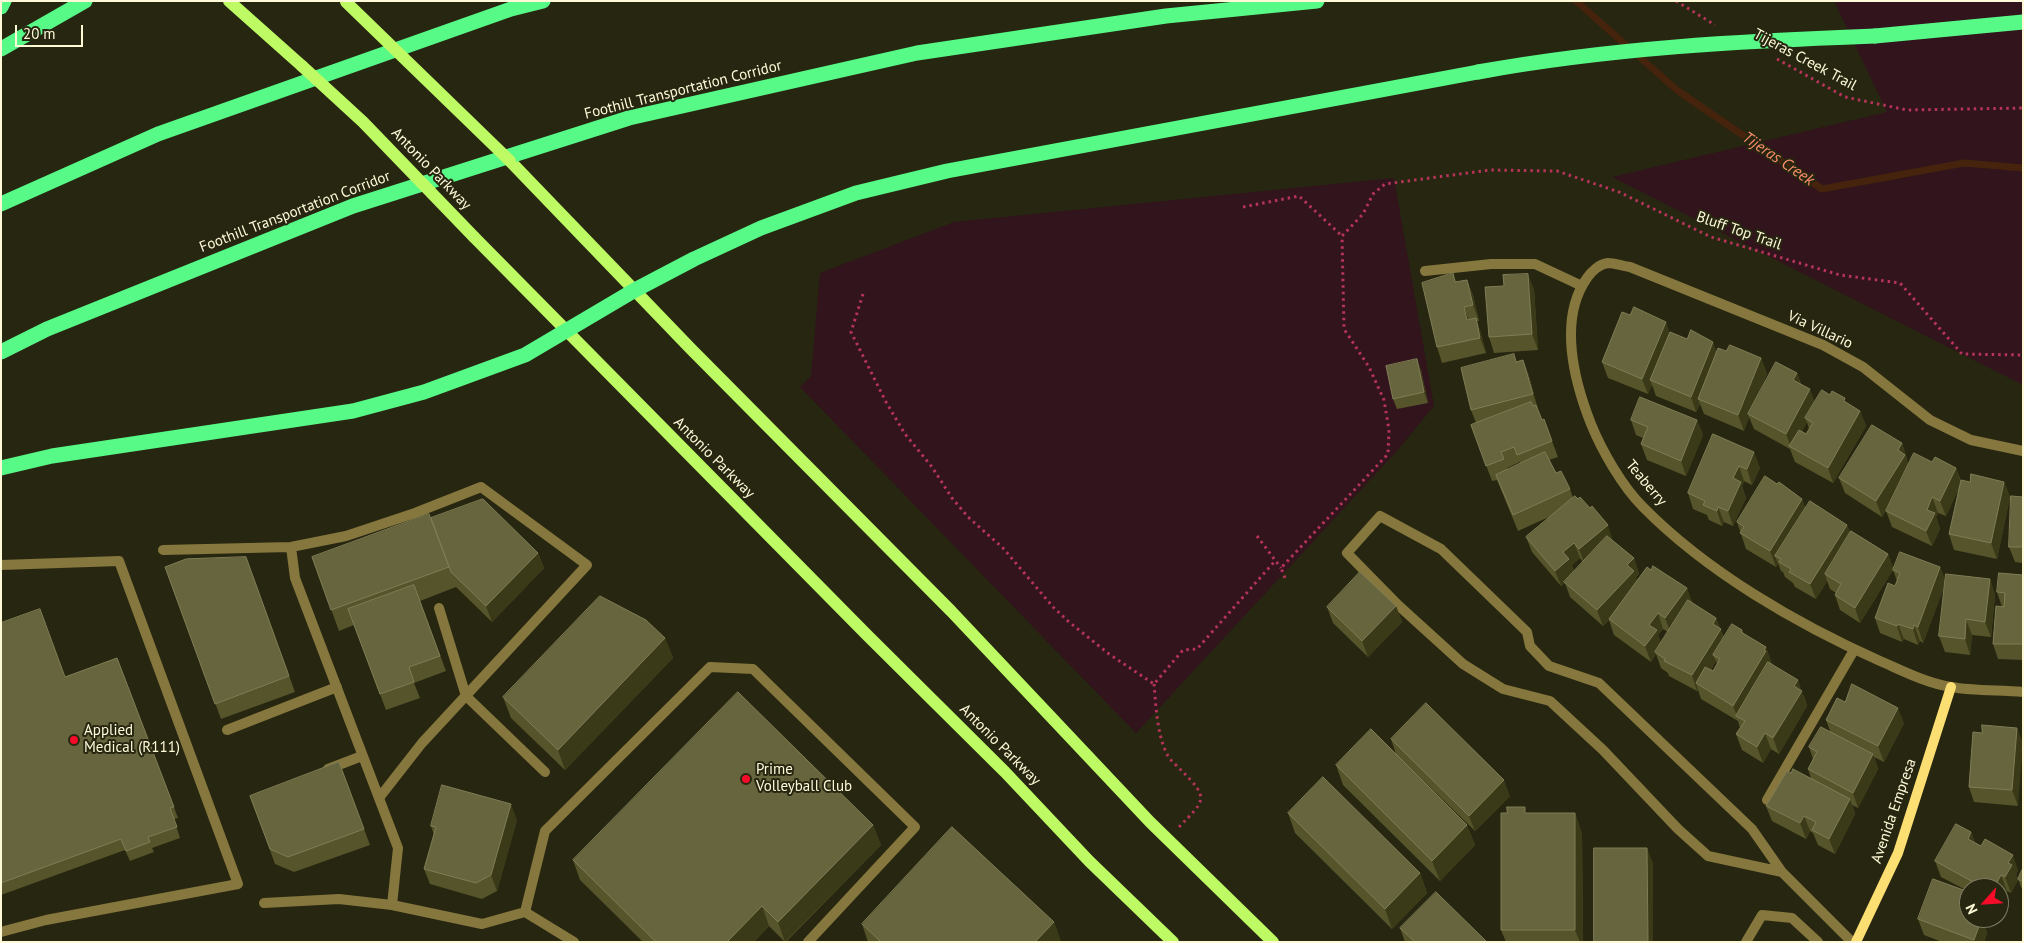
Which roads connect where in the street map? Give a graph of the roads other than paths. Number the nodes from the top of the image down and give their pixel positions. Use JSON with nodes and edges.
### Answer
{"nodes":[{"id":1,"x":4,"y":1,"type":"edge"},
{"id":2,"x":85,"y":1,"type":"edge"},
{"id":3,"x":229,"y":1,"type":"edge"},
{"id":4,"x":346,"y":1,"type":"edge"},
{"id":5,"x":543,"y":1,"type":"edge"},
{"id":6,"x":1317,"y":1,"type":"edge"},
{"id":7,"x":1,"y":7,"type":"edge"},
{"id":8,"x":2023,"y":22,"type":"edge"},
{"id":9,"x":1,"y":50,"type":"edge"},
{"id":10,"x":1,"y":204,"type":"edge"},
{"id":11,"x":1425,"y":271,"type":"dead end"},
{"id":12,"x":1592,"y":271,"type":"joint"},
{"id":13,"x":1582,"y":286,"type":"junction"},
{"id":14,"x":635,"y":290,"type":"junction"},
{"id":15,"x":566,"y":331,"type":"junction"},
{"id":16,"x":1,"y":352,"type":"edge"},
{"id":17,"x":2023,"y":451,"type":"edge"},
{"id":18,"x":1,"y":468,"type":"edge"},
{"id":19,"x":291,"y":547,"type":"junction"},
{"id":20,"x":163,"y":550,"type":"dead end"},
{"id":21,"x":1,"y":564,"type":"edge"},
{"id":22,"x":439,"y":608,"type":"dead end"},
{"id":23,"x":1854,"y":650,"type":"junction"},
{"id":24,"x":337,"y":687,"type":"junction"},
{"id":25,"x":1951,"y":687,"type":"junction"},
{"id":26,"x":2023,"y":692,"type":"edge"},
{"id":27,"x":466,"y":696,"type":"junction"},
{"id":28,"x":227,"y":730,"type":"dead end"},
{"id":29,"x":362,"y":756,"type":"junction"},
{"id":30,"x":545,"y":772,"type":"dead end"},
{"id":31,"x":316,"y":773,"type":"edge"},
{"id":32,"x":379,"y":798,"type":"junction"},
{"id":33,"x":1767,"y":800,"type":"edge"},
{"id":34,"x":1782,"y":872,"type":"junction"},
{"id":35,"x":264,"y":903,"type":"dead end"},
{"id":36,"x":392,"y":905,"type":"junction"},
{"id":37,"x":525,"y":912,"type":"junction"},
{"id":38,"x":1,"y":932,"type":"edge"},
{"id":39,"x":574,"y":942,"type":"edge"},
{"id":40,"x":808,"y":942,"type":"edge"},
{"id":41,"x":1173,"y":942,"type":"edge"},
{"id":42,"x":1273,"y":942,"type":"edge"},
{"id":43,"x":1746,"y":942,"type":"edge"},
{"id":44,"x":1818,"y":942,"type":"edge"},
{"id":45,"x":1852,"y":942,"type":"edge"},
{"id":46,"x":1856,"y":942,"type":"edge"}],
"edges":[{"from":1,"to":7,"type":"highway"},
{"from":2,"to":9,"type":"highway"},
{"from":3,"to":15,"type":"main road","name":"Antonio Parkway","bridge":true},
{"from":4,"to":14,"type":"main road","bridge":true},
{"from":5,"to":10,"type":"highway"},
{"from":6,"to":16,"type":"highway","name":"Foothill Transportation Corridor"},
{"from":8,"to":14,"type":"highway","bridge":true},
{"from":11,"to":13,"type":"street"},
{"from":12,"to":13,"type":"street","name":"Teaberry"},
{"from":12,"to":17,"type":"street","name":"Via Villario"},
{"from":13,"to":23,"type":"street","name":"Teaberry"},
{"from":14,"to":15,"type":"highway"},
{"from":14,"to":42,"type":"main road"},
{"from":15,"to":18,"type":"highway"},
{"from":15,"to":41,"type":"main road","name":"Antonio Parkway"},
{"from":19,"to":20,"type":"street"},
{"from":19,"to":24,"type":"street"},
{"from":19,"to":27,"type":"street"},
{"from":21,"to":38,"type":"street"},
{"from":22,"to":27,"type":"street"},
{"from":23,"to":25,"type":"street","name":"Teaberry"},
{"from":23,"to":33,"type":"street"},
{"from":24,"to":28,"type":"street"},
{"from":24,"to":29,"type":"street"},
{"from":25,"to":26,"type":"street","name":"Teaberry"},
{"from":25,"to":46,"type":"street","name":"Avenida Empresa"},
{"from":27,"to":30,"type":"street"},
{"from":27,"to":32,"type":"street"},
{"from":29,"to":31,"type":"street"},
{"from":29,"to":32,"type":"street"},
{"from":32,"to":36,"type":"street"},
{"from":34,"to":34,"type":"street"},
{"from":34,"to":45,"type":"street"},
{"from":35,"to":36,"type":"street"},
{"from":36,"to":37,"type":"street"},
{"from":37,"to":39,"type":"street"},
{"from":37,"to":40,"type":"street"},
{"from":43,"to":44,"type":"street"}]}
